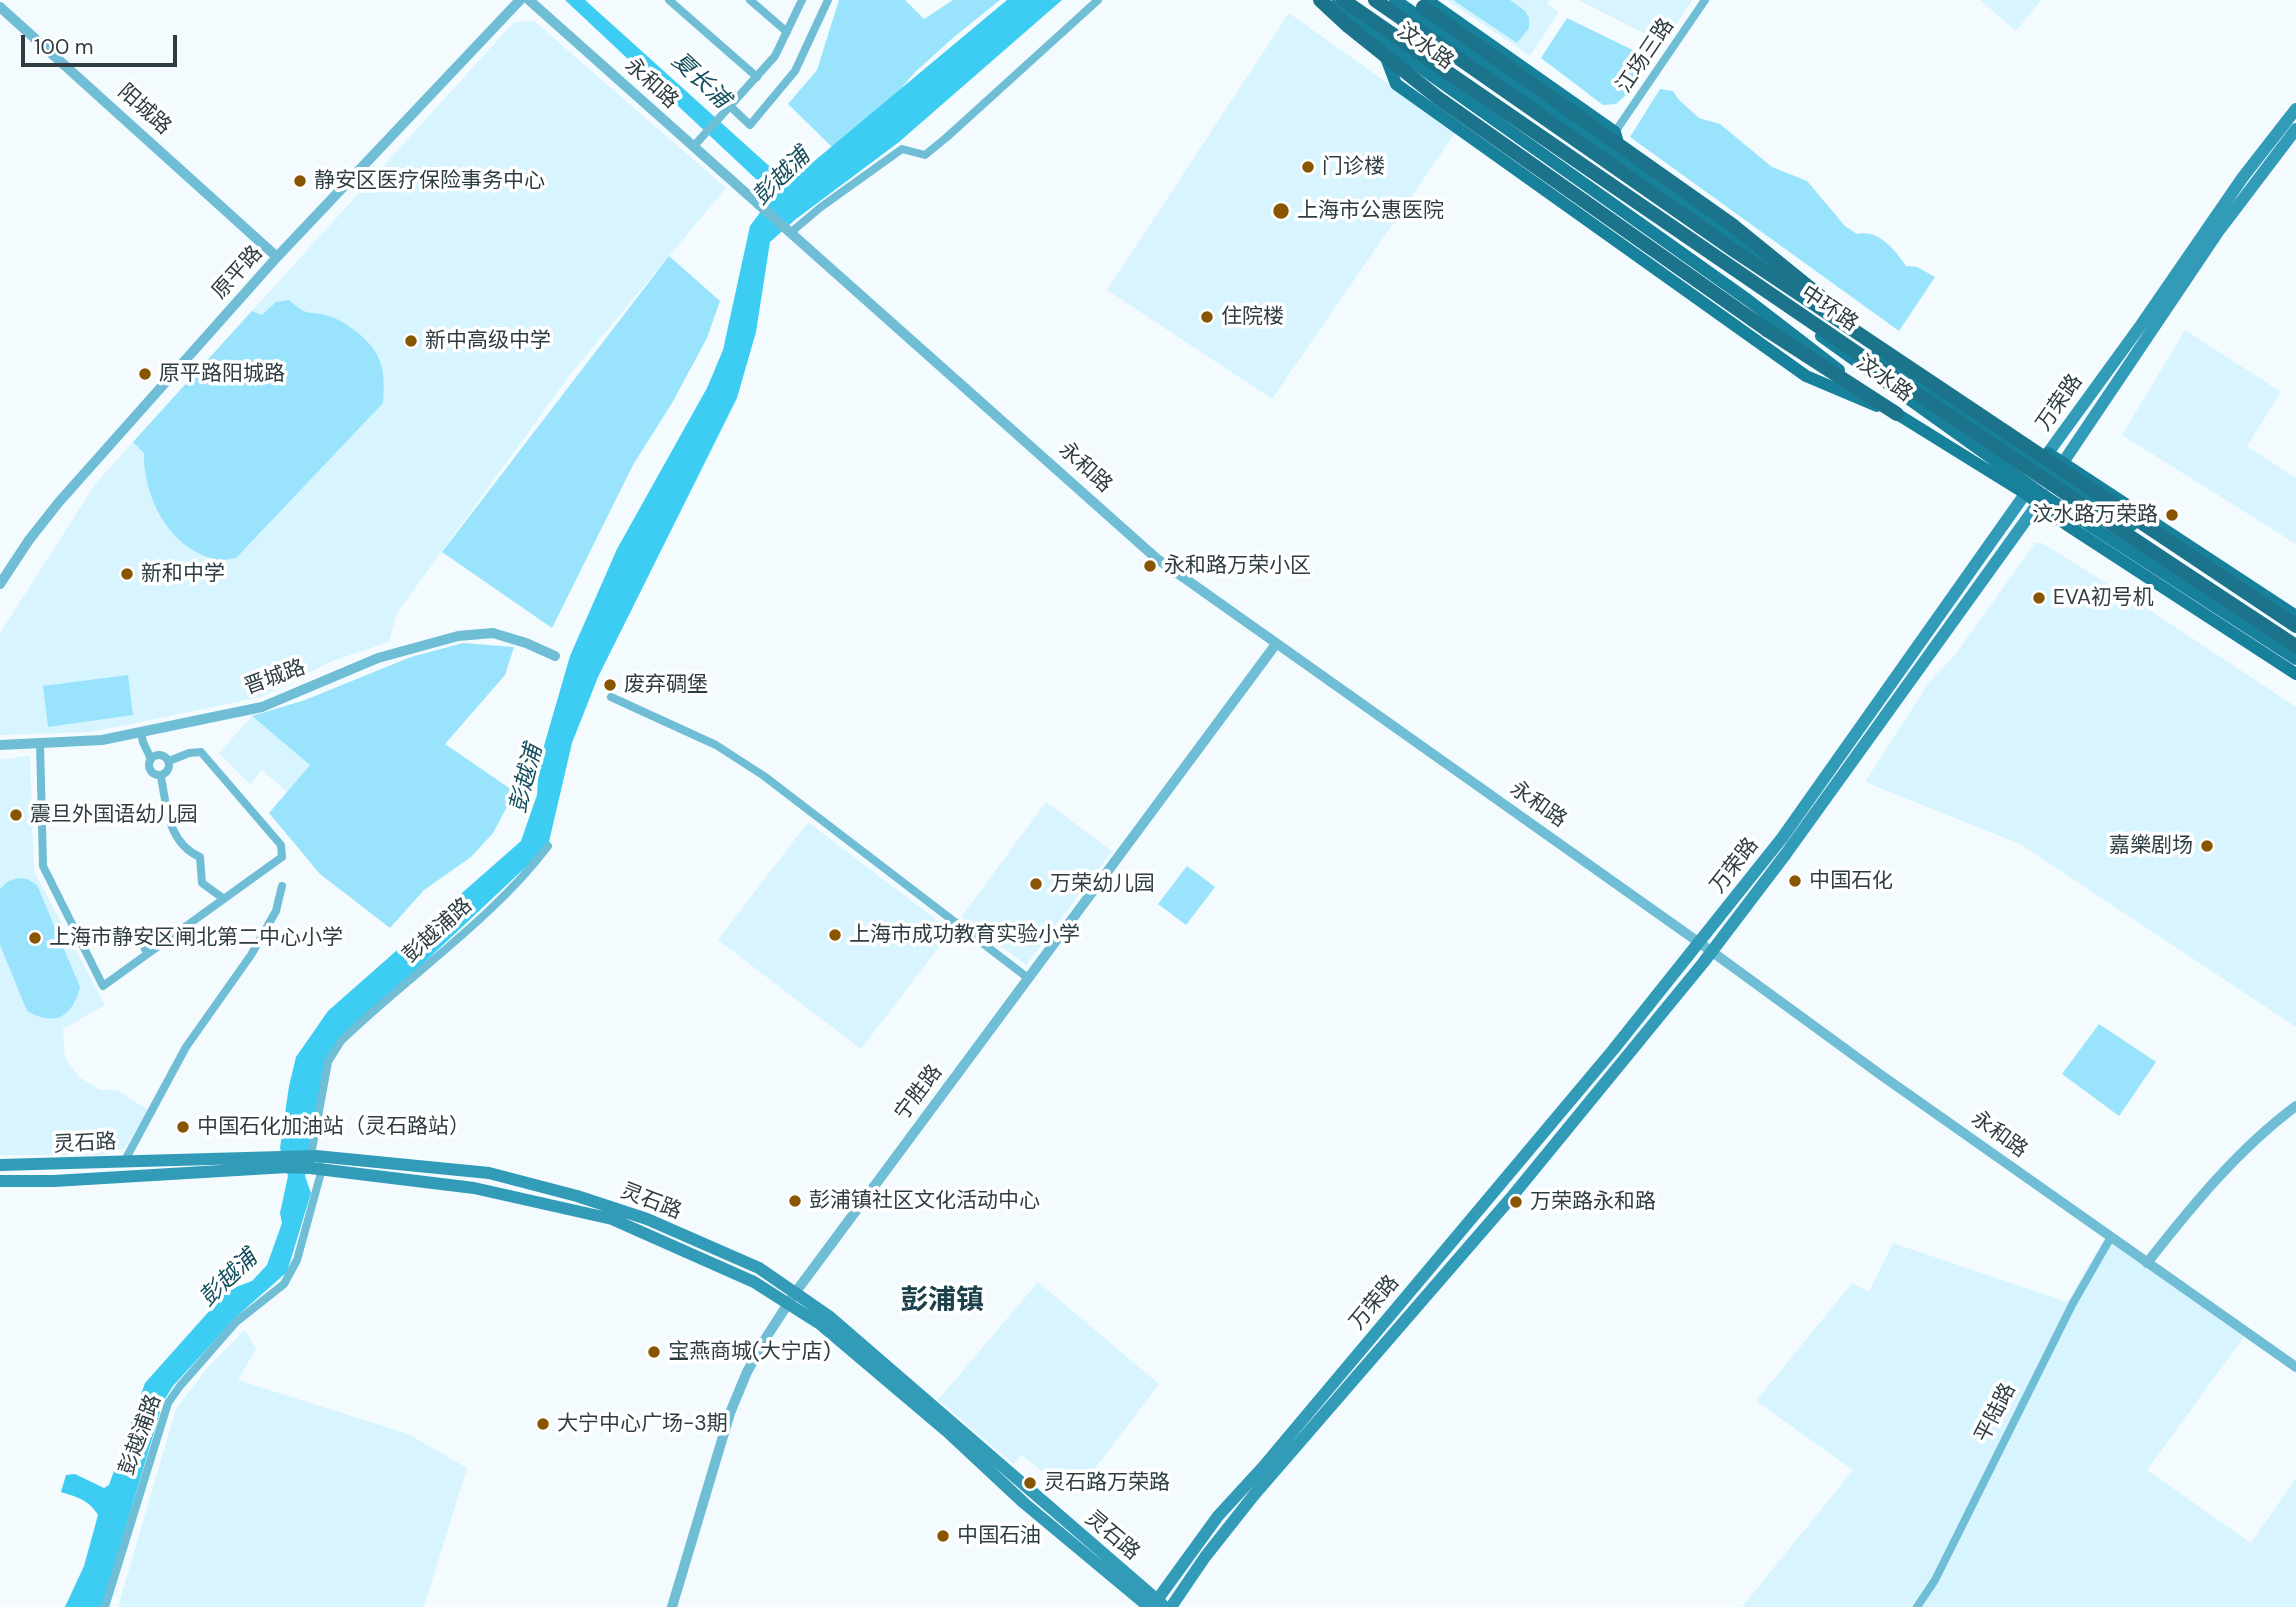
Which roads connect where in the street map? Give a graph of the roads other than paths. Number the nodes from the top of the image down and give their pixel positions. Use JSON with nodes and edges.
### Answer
{"nodes":[{"id":1,"x":520,"y":0,"type":"edge"},
{"id":2,"x":529,"y":0,"type":"edge"},
{"id":3,"x":750,"y":0,"type":"edge"},
{"id":4,"x":802,"y":0,"type":"edge"},
{"id":5,"x":828,"y":0,"type":"edge"},
{"id":6,"x":1098,"y":0,"type":"edge"},
{"id":7,"x":1323,"y":0,"type":"edge"},
{"id":8,"x":1343,"y":0,"type":"edge"},
{"id":9,"x":1351,"y":0,"type":"edge"},
{"id":10,"x":1365,"y":0,"type":"edge"},
{"id":11,"x":1395,"y":0,"type":"edge"},
{"id":12,"x":1705,"y":0,"type":"edge"},
{"id":13,"x":670,"y":1,"type":"edge"},
{"id":14,"x":1378,"y":5,"type":"edge"},
{"id":15,"x":1421,"y":6,"type":"edge"},
{"id":16,"x":0,"y":7,"type":"edge"},
{"id":17,"x":787,"y":32,"type":"junction"},
{"id":18,"x":1379,"y":38,"type":"junction"},
{"id":19,"x":757,"y":78,"type":"junction"},
{"id":20,"x":731,"y":107,"type":"junction"},
{"id":21,"x":2296,"y":109,"type":"edge"},
{"id":22,"x":2296,"y":128,"type":"edge"},
{"id":23,"x":1615,"y":132,"type":"junction"},
{"id":24,"x":693,"y":147,"type":"junction"},
{"id":25,"x":1622,"y":156,"type":"junction"},
{"id":26,"x":790,"y":233,"type":"junction"},
{"id":27,"x":277,"y":257,"type":"junction"},
{"id":28,"x":1708,"y":271,"type":"junction"},
{"id":29,"x":1721,"y":316,"type":"junction"},
{"id":30,"x":1891,"y":356,"type":"junction"},
{"id":31,"x":1923,"y":372,"type":"junction"},
{"id":32,"x":1886,"y":384,"type":"junction"},
{"id":33,"x":1939,"y":397,"type":"junction"},
{"id":34,"x":1896,"y":414,"type":"junction"},
{"id":35,"x":1921,"y":427,"type":"junction"},
{"id":36,"x":2048,"y":453,"type":"junction"},
{"id":37,"x":2063,"y":462,"type":"junction"},
{"id":38,"x":1976,"y":464,"type":"junction"},
{"id":39,"x":2042,"y":468,"type":"junction"},
{"id":40,"x":2011,"y":470,"type":"junction"},
{"id":41,"x":2055,"y":474,"type":"junction"},
{"id":42,"x":2028,"y":490,"type":"junction"},
{"id":43,"x":2041,"y":499,"type":"junction"},
{"id":44,"x":0,"y":584,"type":"edge"},
{"id":45,"x":2296,"y":616,"type":"edge"},
{"id":46,"x":2296,"y":626,"type":"edge"},
{"id":47,"x":2296,"y":632,"type":"edge"},
{"id":48,"x":1276,"y":644,"type":"junction"},
{"id":49,"x":2296,"y":646,"type":"edge"},
{"id":50,"x":555,"y":656,"type":"dead end"},
{"id":51,"x":2296,"y":659,"type":"edge"},
{"id":52,"x":2296,"y":674,"type":"edge"},
{"id":53,"x":611,"y":697,"type":"dead end"},
{"id":54,"x":141,"y":732,"type":"junction"},
{"id":55,"x":40,"y":743,"type":"junction"},
{"id":56,"x":0,"y":745,"type":"edge"},
{"id":57,"x":152,"y":759,"type":"junction"},
{"id":58,"x":169,"y":761,"type":"junction"},
{"id":59,"x":161,"y":777,"type":"junction"},
{"id":60,"x":548,"y":846,"type":"dead end"},
{"id":61,"x":282,"y":886,"type":"dead end"},
{"id":62,"x":224,"y":899,"type":"junction"},
{"id":63,"x":140,"y":937,"type":"dead end"},
{"id":64,"x":1699,"y":943,"type":"junction"},
{"id":65,"x":1712,"y":951,"type":"junction"},
{"id":66,"x":147,"y":954,"type":"junction"},
{"id":67,"x":1028,"y":978,"type":"junction"},
{"id":68,"x":2296,"y":1106,"type":"edge"},
{"id":69,"x":124,"y":1161,"type":"junction"},
{"id":70,"x":272,"y":1162,"type":"junction"},
{"id":71,"x":315,"y":1162,"type":"junction"},
{"id":72,"x":0,"y":1165,"type":"edge"},
{"id":73,"x":0,"y":1181,"type":"edge"},
{"id":74,"x":2111,"y":1237,"type":"junction"},
{"id":75,"x":2147,"y":1263,"type":"junction"},
{"id":76,"x":792,"y":1298,"type":"junction"},
{"id":77,"x":2296,"y":1367,"type":"edge"},
{"id":78,"x":1156,"y":1605,"type":"edge"},
{"id":79,"x":105,"y":1607,"type":"edge"},
{"id":80,"x":672,"y":1607,"type":"edge"},
{"id":81,"x":1171,"y":1607,"type":"edge"},
{"id":82,"x":1917,"y":1607,"type":"edge"}],
"edges":[{"from":1,"to":27,"type":"street","name":"原平路"},
{"from":2,"to":24,"type":"street","name":"永和路"},
{"from":3,"to":17,"type":"street"},
{"from":4,"to":17,"type":"street"},
{"from":5,"to":20,"type":"street"},
{"from":6,"to":26,"type":"street"},
{"from":7,"to":18,"type":"main road","name":"汶水路"},
{"from":7,"to":34,"type":"highway","bridge":true},
{"from":8,"to":49,"type":"highway","name":"中环路","bridge":true},
{"from":9,"to":32,"type":"main road"},
{"from":10,"to":14,"type":"main road"},
{"from":11,"to":15,"type":"main road"},
{"from":12,"to":23,"type":"street","name":"江场三路"},
{"from":13,"to":19,"type":"street"},
{"from":14,"to":15,"type":"main road"},
{"from":14,"to":30,"type":"highway","name":"中环路","bridge":true},
{"from":14,"to":33,"type":"main road"},
{"from":15,"to":23,"type":"main road","name":"汶水路"},
{"from":15,"to":25,"type":"main road","name":"汶水路"},
{"from":15,"to":30,"type":"highway","bridge":true},
{"from":16,"to":27,"type":"street","name":"阳城路"},
{"from":17,"to":19,"type":"street"},
{"from":18,"to":28,"type":"main road","name":"汶水路"},
{"from":18,"to":29,"type":"main road"},
{"from":19,"to":20,"type":"street"},
{"from":20,"to":24,"type":"street"},
{"from":21,"to":36,"type":"main road","name":"万荣路"},
{"from":22,"to":37,"type":"main road","name":"万荣路"},
{"from":23,"to":25,"type":"main road"},
{"from":24,"to":26,"type":"street","name":"永和路"},
{"from":25,"to":31,"type":"main road","name":"汶水路"},
{"from":26,"to":48,"type":"street","name":"永和路"},
{"from":27,"to":44,"type":"street","name":"原平路"},
{"from":28,"to":29,"type":"main road"},
{"from":28,"to":34,"type":"main road","name":"汶水路"},
{"from":29,"to":34,"type":"main road"},
{"from":30,"to":46,"type":"highway","name":"中环路","bridge":true},
{"from":31,"to":33,"type":"main road"},
{"from":31,"to":36,"type":"main road","name":"汶水路"},
{"from":32,"to":35,"type":"main road"},
{"from":32,"to":40,"type":"main road"},
{"from":33,"to":39,"type":"main road"},
{"from":34,"to":35,"type":"main road","name":"汶水路"},
{"from":35,"to":38,"type":"main road","name":"汶水路"},
{"from":36,"to":37,"type":"main road","name":"汶水路"},
{"from":36,"to":39,"type":"main road","name":"万荣路"},
{"from":37,"to":41,"type":"main road","name":"万荣路"},
{"from":37,"to":45,"type":"main road","name":"汶水路"},
{"from":38,"to":40,"type":"main road"},
{"from":38,"to":42,"type":"main road","name":"汶水路"},
{"from":39,"to":41,"type":"main road"},
{"from":39,"to":42,"type":"main road","name":"万荣路"},
{"from":40,"to":42,"type":"main road"},
{"from":41,"to":43,"type":"main road","name":"万荣路"},
{"from":41,"to":47,"type":"main road"},
{"from":42,"to":43,"type":"main road","name":"汶水路"},
{"from":42,"to":64,"type":"main road","name":"万荣路"},
{"from":43,"to":51,"type":"main road"},
{"from":43,"to":52,"type":"main road","name":"汶水路"},
{"from":43,"to":65,"type":"main road","name":"万荣路"},
{"from":48,"to":64,"type":"street","name":"永和路"},
{"from":48,"to":67,"type":"street","name":"宁胜路"},
{"from":50,"to":54,"type":"street","name":"晋城路"},
{"from":53,"to":67,"type":"street"},
{"from":54,"to":55,"type":"street","name":"晋城路"},
{"from":54,"to":57,"type":"street"},
{"from":55,"to":56,"type":"street","name":"晋城路"},
{"from":55,"to":66,"type":"street"},
{"from":57,"to":58,"type":"street"},
{"from":57,"to":59,"type":"street"},
{"from":58,"to":59,"type":"street"},
{"from":58,"to":62,"type":"street"},
{"from":59,"to":62,"type":"street"},
{"from":60,"to":71,"type":"street","name":"彭越浦路"},
{"from":61,"to":69,"type":"street"},
{"from":62,"to":66,"type":"street"},
{"from":63,"to":66,"type":"street"},
{"from":64,"to":65,"type":"street","name":"永和路"},
{"from":64,"to":78,"type":"main road","name":"万荣路"},
{"from":65,"to":74,"type":"street","name":"永和路"},
{"from":65,"to":81,"type":"main road","name":"万荣路"},
{"from":67,"to":76,"type":"street","name":"宁胜路"},
{"from":68,"to":75,"type":"street"},
{"from":69,"to":70,"type":"main road","name":"灵石路"},
{"from":69,"to":72,"type":"main road","name":"灵石路"},
{"from":70,"to":71,"type":"main road","name":"灵石路"},
{"from":70,"to":73,"type":"main road","name":"灵石路"},
{"from":71,"to":76,"type":"main road","name":"灵石路"},
{"from":71,"to":76,"type":"main road","name":"灵石路"},
{"from":71,"to":79,"type":"street","name":"彭越浦路"},
{"from":74,"to":75,"type":"street","name":"永和路"},
{"from":74,"to":82,"type":"street","name":"平陆路"},
{"from":75,"to":77,"type":"street","name":"永和路"},
{"from":76,"to":78,"type":"main road","name":"灵石路"},
{"from":76,"to":80,"type":"street","name":"宁胜路"}]}
